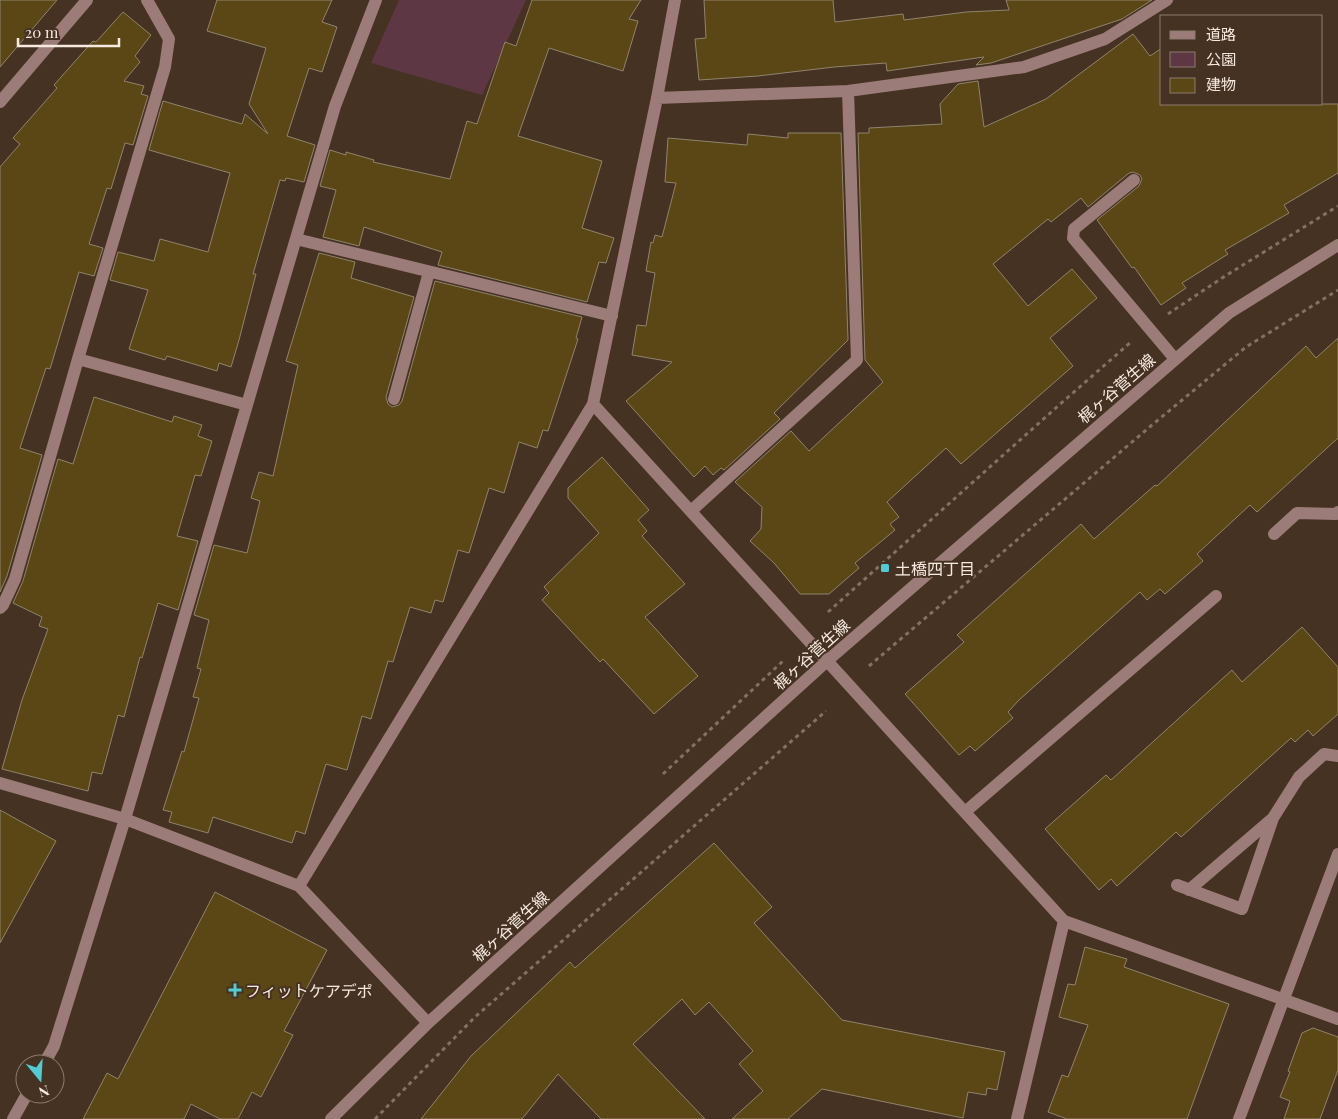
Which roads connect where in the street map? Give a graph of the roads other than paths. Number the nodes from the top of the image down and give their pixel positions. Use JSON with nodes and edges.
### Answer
{"nodes":[{"id":1,"x":87,"y":0,"type":"edge"},
{"id":2,"x":146,"y":0,"type":"edge"},
{"id":3,"x":376,"y":0,"type":"edge"},
{"id":4,"x":675,"y":0,"type":"edge"},
{"id":5,"x":1167,"y":0,"type":"edge"},
{"id":6,"x":848,"y":91,"type":"junction"},
{"id":7,"x":657,"y":98,"type":"junction"},
{"id":8,"x":0,"y":102,"type":"edge"},
{"id":9,"x":1134,"y":180,"type":"dead end"},
{"id":10,"x":296,"y":239,"type":"junction"},
{"id":11,"x":1338,"y":246,"type":"edge"},
{"id":12,"x":429,"y":272,"type":"junction"},
{"id":13,"x":612,"y":316,"type":"junction"},
{"id":14,"x":78,"y":359,"type":"junction"},
{"id":15,"x":1175,"y":359,"type":"junction"},
{"id":16,"x":394,"y":399,"type":"dead end"},
{"id":17,"x":593,"y":404,"type":"junction"},
{"id":18,"x":247,"y":405,"type":"junction"},
{"id":19,"x":691,"y":511,"type":"junction"},
{"id":20,"x":1338,"y":512,"type":"edge"},
{"id":21,"x":1274,"y":534,"type":"dead end"},
{"id":22,"x":1216,"y":596,"type":"dead end"},
{"id":23,"x":0,"y":608,"type":"edge"},
{"id":24,"x":827,"y":661,"type":"junction"},
{"id":25,"x":1338,"y":756,"type":"edge"},
{"id":26,"x":0,"y":783,"type":"edge"},
{"id":27,"x":965,"y":812,"type":"junction"},
{"id":28,"x":1272,"y":818,"type":"junction"},
{"id":29,"x":125,"y":820,"type":"junction"},
{"id":30,"x":1338,"y":854,"type":"edge"},
{"id":31,"x":299,"y":886,"type":"junction"},
{"id":32,"x":1064,"y":921,"type":"junction"},
{"id":33,"x":1283,"y":999,"type":"junction"},
{"id":34,"x":1338,"y":1019,"type":"edge"},
{"id":35,"x":428,"y":1023,"type":"junction"},
{"id":36,"x":50,"y":1054,"type":"edge"},
{"id":37,"x":21,"y":1104,"type":"edge"},
{"id":38,"x":13,"y":1119,"type":"edge"},
{"id":39,"x":331,"y":1119,"type":"edge"},
{"id":40,"x":1017,"y":1119,"type":"edge"},
{"id":41,"x":1239,"y":1119,"type":"edge"}],
"edges":[{"from":1,"to":8,"type":"street"},
{"from":2,"to":14,"type":"street"},
{"from":3,"to":10,"type":"street"},
{"from":4,"to":7,"type":"street"},
{"from":5,"to":6,"type":"street"},
{"from":6,"to":7,"type":"street"},
{"from":6,"to":19,"type":"street"},
{"from":7,"to":13,"type":"street"},
{"from":9,"to":15,"type":"street"},
{"from":10,"to":12,"type":"street"},
{"from":10,"to":18,"type":"street"},
{"from":11,"to":15,"type":"street","name":"梶ヶ谷菅生線"},
{"from":12,"to":13,"type":"street"},
{"from":12,"to":16,"type":"street"},
{"from":13,"to":17,"type":"street"},
{"from":14,"to":18,"type":"street"},
{"from":14,"to":23,"type":"street"},
{"from":15,"to":24,"type":"street","name":"梶ヶ谷菅生線"},
{"from":17,"to":19,"type":"street"},
{"from":17,"to":31,"type":"street"},
{"from":18,"to":29,"type":"street"},
{"from":19,"to":24,"type":"street"},
{"from":20,"to":21,"type":"street"},
{"from":22,"to":27,"type":"street"},
{"from":24,"to":27,"type":"street"},
{"from":24,"to":35,"type":"street","name":"梶ヶ谷菅生線"},
{"from":25,"to":28,"type":"street"},
{"from":26,"to":29,"type":"street"},
{"from":27,"to":32,"type":"street"},
{"from":28,"to":28,"type":"street"},
{"from":29,"to":31,"type":"street"},
{"from":29,"to":36,"type":"street"},
{"from":30,"to":33,"type":"street"},
{"from":31,"to":35,"type":"street"},
{"from":32,"to":33,"type":"street"},
{"from":32,"to":40,"type":"street"},
{"from":33,"to":34,"type":"street"},
{"from":33,"to":41,"type":"street"},
{"from":35,"to":39,"type":"street","name":"梶ヶ谷菅生線"},
{"from":37,"to":38,"type":"street"}]}
